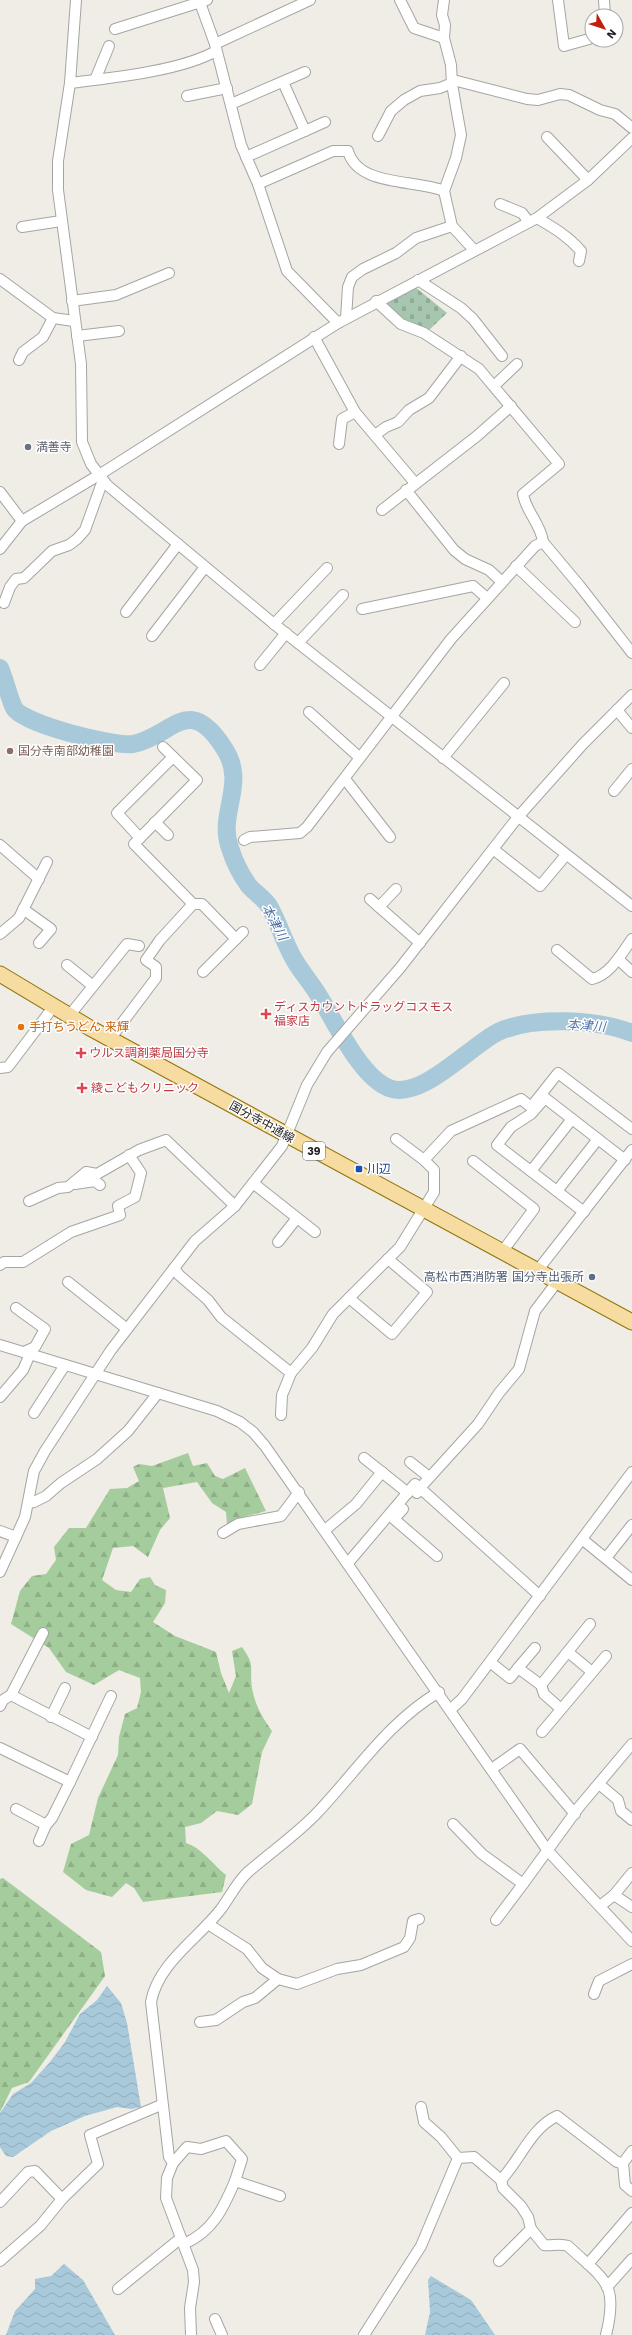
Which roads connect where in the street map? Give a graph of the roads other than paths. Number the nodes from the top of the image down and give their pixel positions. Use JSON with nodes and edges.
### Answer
{"nodes":[{"id":1,"x":76,"y":0,"type":"edge"},
{"id":2,"x":310,"y":0,"type":"edge"},
{"id":3,"x":400,"y":0,"type":"edge"},
{"id":4,"x":444,"y":0,"type":"edge"},
{"id":5,"x":558,"y":0,"type":"edge"},
{"id":6,"x":202,"y":1,"type":"edge"},
{"id":7,"x":296,"y":3,"type":"edge"},
{"id":8,"x":115,"y":29,"type":"dead end"},
{"id":9,"x":444,"y":38,"type":"junction"},
{"id":10,"x":584,"y":40,"type":"edge"},
{"id":11,"x":109,"y":46,"type":"dead end"},
{"id":12,"x":215,"y":48,"type":"junction"},
{"id":13,"x":305,"y":72,"type":"dead end"},
{"id":14,"x":95,"y":80,"type":"junction"},
{"id":15,"x":283,"y":82,"type":"junction"},
{"id":16,"x":70,"y":83,"type":"junction"},
{"id":17,"x":452,"y":84,"type":"junction"},
{"id":18,"x":227,"y":88,"type":"junction"},
{"id":19,"x":187,"y":96,"type":"dead end"},
{"id":20,"x":231,"y":104,"type":"junction"},
{"id":21,"x":325,"y":122,"type":"dead end"},
{"id":22,"x":632,"y":128,"type":"edge"},
{"id":23,"x":305,"y":131,"type":"junction"},
{"id":24,"x":378,"y":136,"type":"dead end"},
{"id":25,"x":547,"y":137,"type":"dead end"},
{"id":26,"x":632,"y":138,"type":"edge"},
{"id":27,"x":246,"y":157,"type":"junction"},
{"id":28,"x":588,"y":180,"type":"junction"},
{"id":29,"x":258,"y":184,"type":"junction"},
{"id":30,"x":444,"y":191,"type":"junction"},
{"id":31,"x":500,"y":204,"type":"dead end"},
{"id":32,"x":533,"y":220,"type":"junction"},
{"id":33,"x":61,"y":221,"type":"junction"},
{"id":34,"x":452,"y":226,"type":"junction"},
{"id":35,"x":22,"y":227,"type":"dead end"},
{"id":36,"x":474,"y":250,"type":"junction"},
{"id":37,"x":579,"y":261,"type":"dead end"},
{"id":38,"x":169,"y":274,"type":"dead end"},
{"id":39,"x":0,"y":279,"type":"edge"},
{"id":40,"x":418,"y":280,"type":"junction"},
{"id":41,"x":72,"y":301,"type":"junction"},
{"id":42,"x":376,"y":301,"type":"junction"},
{"id":43,"x":53,"y":318,"type":"junction"},
{"id":44,"x":342,"y":320,"type":"junction"},
{"id":45,"x":74,"y":321,"type":"junction"},
{"id":46,"x":119,"y":332,"type":"dead end"},
{"id":47,"x":77,"y":336,"type":"junction"},
{"id":48,"x":314,"y":338,"type":"junction"},
{"id":49,"x":461,"y":356,"type":"junction"},
{"id":50,"x":502,"y":356,"type":"dead end"},
{"id":51,"x":19,"y":360,"type":"dead end"},
{"id":52,"x":517,"y":364,"type":"dead end"},
{"id":53,"x":495,"y":386,"type":"junction"},
{"id":54,"x":511,"y":406,"type":"junction"},
{"id":55,"x":355,"y":412,"type":"junction"},
{"id":56,"x":375,"y":435,"type":"junction"},
{"id":57,"x":339,"y":444,"type":"dead end"},
{"id":58,"x":101,"y":478,"type":"junction"},
{"id":59,"x":415,"y":483,"type":"junction"},
{"id":60,"x":406,"y":490,"type":"junction"},
{"id":61,"x":0,"y":492,"type":"edge"},
{"id":62,"x":382,"y":510,"type":"dead end"},
{"id":63,"x":22,"y":521,"type":"junction"},
{"id":64,"x":543,"y":542,"type":"junction"},
{"id":65,"x":178,"y":544,"type":"junction"},
{"id":66,"x":0,"y":549,"type":"edge"},
{"id":67,"x":516,"y":566,"type":"junction"},
{"id":68,"x":205,"y":567,"type":"junction"},
{"id":69,"x":327,"y":568,"type":"dead end"},
{"id":70,"x":502,"y":582,"type":"junction"},
{"id":71,"x":343,"y":595,"type":"dead end"},
{"id":72,"x":487,"y":598,"type":"junction"},
{"id":73,"x":4,"y":603,"type":"dead end"},
{"id":74,"x":362,"y":609,"type":"dead end"},
{"id":75,"x":126,"y":612,"type":"dead end"},
{"id":76,"x":575,"y":622,"type":"dead end"},
{"id":77,"x":274,"y":624,"type":"junction"},
{"id":78,"x":286,"y":633,"type":"junction"},
{"id":79,"x":152,"y":636,"type":"dead end"},
{"id":80,"x":298,"y":643,"type":"junction"},
{"id":81,"x":632,"y":653,"type":"edge"},
{"id":82,"x":260,"y":665,"type":"dead end"},
{"id":83,"x":504,"y":683,"type":"dead end"},
{"id":84,"x":632,"y":695,"type":"edge"},
{"id":85,"x":618,"y":710,"type":"junction"},
{"id":86,"x":308,"y":712,"type":"dead end"},
{"id":87,"x":391,"y":716,"type":"junction"},
{"id":88,"x":632,"y":728,"type":"edge"},
{"id":89,"x":163,"y":747,"type":"dead end"},
{"id":90,"x":174,"y":757,"type":"junction"},
{"id":91,"x":359,"y":757,"type":"junction"},
{"id":92,"x":443,"y":758,"type":"junction"},
{"id":93,"x":632,"y":769,"type":"edge"},
{"id":94,"x":345,"y":779,"type":"junction"},
{"id":95,"x":614,"y":791,"type":"dead end"},
{"id":96,"x":518,"y":817,"type":"junction"},
{"id":97,"x":155,"y":822,"type":"junction"},
{"id":98,"x":168,"y":835,"type":"dead end"},
{"id":99,"x":390,"y":837,"type":"dead end"},
{"id":100,"x":140,"y":838,"type":"junction"},
{"id":101,"x":244,"y":840,"type":"dead end"},
{"id":102,"x":0,"y":845,"type":"edge"},
{"id":103,"x":493,"y":849,"type":"junction"},
{"id":104,"x":566,"y":855,"type":"junction"},
{"id":105,"x":47,"y":862,"type":"dead end"},
{"id":106,"x":38,"y":879,"type":"junction"},
{"id":107,"x":396,"y":889,"type":"dead end"},
{"id":108,"x":370,"y":899,"type":"dead end"},
{"id":109,"x":193,"y":904,"type":"junction"},
{"id":110,"x":632,"y":906,"type":"edge"},
{"id":111,"x":379,"y":907,"type":"junction"},
{"id":112,"x":24,"y":909,"type":"junction"},
{"id":113,"x":0,"y":934,"type":"edge"},
{"id":114,"x":632,"y":939,"type":"edge"},
{"id":115,"x":39,"y":943,"type":"dead end"},
{"id":116,"x":420,"y":943,"type":"junction"},
{"id":117,"x":139,"y":946,"type":"dead end"},
{"id":118,"x":557,"y":950,"type":"dead end"},
{"id":119,"x":618,"y":959,"type":"junction"},
{"id":120,"x":67,"y":965,"type":"dead end"},
{"id":121,"x":203,"y":972,"type":"dead end"},
{"id":122,"x":632,"y":972,"type":"edge"},
{"id":123,"x":0,"y":974,"type":"edge"},
{"id":124,"x":93,"y":986,"type":"junction"},
{"id":125,"x":54,"y":1006,"type":"junction"},
{"id":126,"x":69,"y":1016,"type":"junction"},
{"id":127,"x":110,"y":1039,"type":"junction"},
{"id":128,"x":0,"y":1068,"type":"edge"},
{"id":129,"x":572,"y":1118,"type":"junction"},
{"id":130,"x":632,"y":1128,"type":"edge"},
{"id":131,"x":287,"y":1136,"type":"junction"},
{"id":132,"x":396,"y":1139,"type":"dead end"},
{"id":133,"x":598,"y":1139,"type":"junction"},
{"id":134,"x":632,"y":1150,"type":"edge"},
{"id":135,"x":129,"y":1155,"type":"junction"},
{"id":136,"x":424,"y":1160,"type":"junction"},
{"id":137,"x":625,"y":1160,"type":"junction"},
{"id":138,"x":473,"y":1161,"type":"dead end"},
{"id":139,"x":531,"y":1171,"type":"junction"},
{"id":140,"x":253,"y":1182,"type":"junction"},
{"id":141,"x":100,"y":1185,"type":"dead end"},
{"id":142,"x":68,"y":1187,"type":"junction"},
{"id":143,"x":557,"y":1191,"type":"junction"},
{"id":144,"x":29,"y":1201,"type":"dead end"},
{"id":145,"x":235,"y":1206,"type":"junction"},
{"id":146,"x":422,"y":1209,"type":"junction"},
{"id":147,"x":584,"y":1212,"type":"junction"},
{"id":148,"x":297,"y":1218,"type":"junction"},
{"id":149,"x":315,"y":1232,"type":"dead end"},
{"id":150,"x":278,"y":1242,"type":"dead end"},
{"id":151,"x":502,"y":1252,"type":"junction"},
{"id":152,"x":388,"y":1259,"type":"junction"},
{"id":153,"x":0,"y":1265,"type":"edge"},
{"id":154,"x":174,"y":1268,"type":"junction"},
{"id":155,"x":537,"y":1271,"type":"junction"},
{"id":156,"x":68,"y":1282,"type":"dead end"},
{"id":157,"x":557,"y":1282,"type":"junction"},
{"id":158,"x":349,"y":1298,"type":"junction"},
{"id":159,"x":16,"y":1308,"type":"dead end"},
{"id":160,"x":632,"y":1322,"type":"edge"},
{"id":161,"x":127,"y":1329,"type":"junction"},
{"id":162,"x":0,"y":1345,"type":"edge"},
{"id":163,"x":27,"y":1353,"type":"junction"},
{"id":164,"x":65,"y":1365,"type":"junction"},
{"id":165,"x":291,"y":1373,"type":"junction"},
{"id":166,"x":95,"y":1374,"type":"junction"},
{"id":167,"x":158,"y":1393,"type":"junction"},
{"id":168,"x":0,"y":1398,"type":"edge"},
{"id":169,"x":34,"y":1413,"type":"dead end"},
{"id":170,"x":281,"y":1415,"type":"dead end"},
{"id":171,"x":364,"y":1458,"type":"dead end"},
{"id":172,"x":410,"y":1462,"type":"dead end"},
{"id":173,"x":382,"y":1472,"type":"junction"},
{"id":174,"x":632,"y":1472,"type":"edge"},
{"id":175,"x":429,"y":1477,"type":"junction"},
{"id":176,"x":420,"y":1488,"type":"junction"},
{"id":177,"x":298,"y":1492,"type":"junction"},
{"id":178,"x":408,"y":1493,"type":"junction"},
{"id":179,"x":28,"y":1503,"type":"junction"},
{"id":180,"x":632,"y":1525,"type":"edge"},
{"id":181,"x":325,"y":1530,"type":"junction"},
{"id":182,"x":0,"y":1531,"type":"edge"},
{"id":183,"x":223,"y":1533,"type":"dead end"},
{"id":184,"x":16,"y":1537,"type":"junction"},
{"id":185,"x":582,"y":1539,"type":"junction"},
{"id":186,"x":437,"y":1556,"type":"dead end"},
{"id":187,"x":606,"y":1558,"type":"junction"},
{"id":188,"x":348,"y":1564,"type":"junction"},
{"id":189,"x":0,"y":1572,"type":"edge"},
{"id":190,"x":631,"y":1578,"type":"edge"},
{"id":191,"x":540,"y":1596,"type":"junction"},
{"id":192,"x":590,"y":1624,"type":"dead end"},
{"id":193,"x":43,"y":1633,"type":"dead end"},
{"id":194,"x":535,"y":1648,"type":"dead end"},
{"id":195,"x":568,"y":1652,"type":"junction"},
{"id":196,"x":606,"y":1656,"type":"dead end"},
{"id":197,"x":490,"y":1662,"type":"junction"},
{"id":198,"x":518,"y":1668,"type":"junction"},
{"id":199,"x":592,"y":1672,"type":"junction"},
{"id":200,"x":541,"y":1686,"type":"junction"},
{"id":201,"x":65,"y":1688,"type":"dead end"},
{"id":202,"x":439,"y":1692,"type":"junction"},
{"id":203,"x":11,"y":1695,"type":"junction"},
{"id":204,"x":111,"y":1696,"type":"dead end"},
{"id":205,"x":0,"y":1706,"type":"edge"},
{"id":206,"x":561,"y":1709,"type":"junction"},
{"id":207,"x":450,"y":1710,"type":"junction"},
{"id":208,"x":51,"y":1717,"type":"junction"},
{"id":209,"x":542,"y":1732,"type":"dead end"},
{"id":210,"x":92,"y":1737,"type":"junction"},
{"id":211,"x":632,"y":1744,"type":"edge"},
{"id":212,"x":0,"y":1748,"type":"edge"},
{"id":213,"x":492,"y":1768,"type":"junction"},
{"id":214,"x":70,"y":1782,"type":"junction"},
{"id":215,"x":599,"y":1784,"type":"junction"},
{"id":216,"x":16,"y":1810,"type":"dead end"},
{"id":217,"x":574,"y":1814,"type":"junction"},
{"id":218,"x":632,"y":1820,"type":"edge"},
{"id":219,"x":452,"y":1824,"type":"dead end"},
{"id":220,"x":46,"y":1825,"type":"junction"},
{"id":221,"x":39,"y":1841,"type":"dead end"},
{"id":222,"x":548,"y":1851,"type":"junction"},
{"id":223,"x":632,"y":1873,"type":"edge"},
{"id":224,"x":523,"y":1884,"type":"junction"},
{"id":225,"x":614,"y":1894,"type":"junction"},
{"id":226,"x":600,"y":1906,"type":"junction"},
{"id":227,"x":632,"y":1907,"type":"edge"},
{"id":228,"x":418,"y":1919,"type":"dead end"},
{"id":229,"x":496,"y":1920,"type":"dead end"},
{"id":230,"x":208,"y":1924,"type":"junction"},
{"id":231,"x":632,"y":1941,"type":"edge"},
{"id":232,"x":632,"y":1964,"type":"edge"},
{"id":233,"x":278,"y":1979,"type":"junction"},
{"id":234,"x":594,"y":1994,"type":"dead end"},
{"id":235,"x":200,"y":2022,"type":"dead end"},
{"id":236,"x":161,"y":2105,"type":"junction"},
{"id":237,"x":421,"y":2107,"type":"dead end"},
{"id":238,"x":632,"y":2151,"type":"edge"},
{"id":239,"x":458,"y":2158,"type":"junction"},
{"id":240,"x":173,"y":2163,"type":"junction"},
{"id":241,"x":623,"y":2163,"type":"junction"},
{"id":242,"x":501,"y":2180,"type":"junction"},
{"id":243,"x":235,"y":2182,"type":"junction"},
{"id":244,"x":632,"y":2191,"type":"edge"},
{"id":245,"x":280,"y":2196,"type":"dead end"},
{"id":246,"x":62,"y":2199,"type":"junction"},
{"id":247,"x":0,"y":2202,"type":"edge"},
{"id":248,"x":632,"y":2213,"type":"edge"},
{"id":249,"x":531,"y":2229,"type":"junction"},
{"id":250,"x":183,"y":2241,"type":"junction"},
{"id":251,"x":632,"y":2259,"type":"edge"},
{"id":252,"x":0,"y":2261,"type":"edge"},
{"id":253,"x":499,"y":2261,"type":"dead end"},
{"id":254,"x":588,"y":2264,"type":"junction"},
{"id":255,"x":607,"y":2287,"type":"junction"},
{"id":256,"x":118,"y":2289,"type":"dead end"},
{"id":257,"x":215,"y":2319,"type":"dead end"},
{"id":258,"x":190,"y":2335,"type":"edge"},
{"id":259,"x":222,"y":2335,"type":"edge"},
{"id":260,"x":364,"y":2335,"type":"edge"},
{"id":261,"x":606,"y":2335,"type":"edge"}],
"edges":[{"from":1,"to":16,"type":"street"},
{"from":2,"to":7,"type":"street"},
{"from":3,"to":9,"type":"street"},
{"from":4,"to":9,"type":"street"},
{"from":5,"to":10,"type":"street"},
{"from":6,"to":8,"type":"street"},
{"from":6,"to":12,"type":"street"},
{"from":7,"to":12,"type":"street"},
{"from":9,"to":17,"type":"street"},
{"from":11,"to":14,"type":"street"},
{"from":12,"to":14,"type":"street"},
{"from":12,"to":18,"type":"street"},
{"from":13,"to":15,"type":"street"},
{"from":14,"to":16,"type":"street"},
{"from":15,"to":20,"type":"street"},
{"from":15,"to":23,"type":"street"},
{"from":16,"to":33,"type":"street"},
{"from":17,"to":22,"type":"street"},
{"from":17,"to":24,"type":"street"},
{"from":17,"to":30,"type":"street"},
{"from":18,"to":19,"type":"street"},
{"from":18,"to":20,"type":"street"},
{"from":20,"to":27,"type":"street"},
{"from":21,"to":23,"type":"street"},
{"from":23,"to":27,"type":"street"},
{"from":25,"to":28,"type":"street"},
{"from":26,"to":28,"type":"street"},
{"from":27,"to":29,"type":"street"},
{"from":28,"to":32,"type":"street"},
{"from":29,"to":30,"type":"street"},
{"from":29,"to":44,"type":"street"},
{"from":30,"to":34,"type":"street"},
{"from":31,"to":32,"type":"street"},
{"from":32,"to":36,"type":"street"},
{"from":32,"to":37,"type":"street"},
{"from":33,"to":35,"type":"street"},
{"from":33,"to":41,"type":"street"},
{"from":34,"to":36,"type":"street"},
{"from":34,"to":44,"type":"street"},
{"from":36,"to":40,"type":"street"},
{"from":38,"to":41,"type":"street"},
{"from":39,"to":43,"type":"street"},
{"from":40,"to":42,"type":"street"},
{"from":40,"to":50,"type":"street"},
{"from":41,"to":45,"type":"street"},
{"from":42,"to":44,"type":"street"},
{"from":42,"to":49,"type":"street"},
{"from":43,"to":45,"type":"street"},
{"from":43,"to":51,"type":"street"},
{"from":44,"to":48,"type":"street"},
{"from":45,"to":47,"type":"street"},
{"from":46,"to":47,"type":"street"},
{"from":47,"to":58,"type":"street"},
{"from":48,"to":55,"type":"street"},
{"from":48,"to":58,"type":"street"},
{"from":49,"to":53,"type":"street"},
{"from":49,"to":56,"type":"street"},
{"from":52,"to":53,"type":"street"},
{"from":53,"to":54,"type":"street"},
{"from":54,"to":59,"type":"street"},
{"from":54,"to":64,"type":"street"},
{"from":55,"to":56,"type":"street"},
{"from":55,"to":57,"type":"street"},
{"from":56,"to":59,"type":"street"},
{"from":58,"to":63,"type":"street"},
{"from":58,"to":65,"type":"street"},
{"from":58,"to":73,"type":"street"},
{"from":59,"to":60,"type":"street"},
{"from":60,"to":62,"type":"street"},
{"from":60,"to":70,"type":"street"},
{"from":61,"to":63,"type":"street"},
{"from":63,"to":66,"type":"street"},
{"from":64,"to":67,"type":"street"},
{"from":64,"to":81,"type":"street"},
{"from":65,"to":68,"type":"street"},
{"from":65,"to":75,"type":"street"},
{"from":67,"to":70,"type":"street"},
{"from":67,"to":76,"type":"street"},
{"from":68,"to":77,"type":"street"},
{"from":68,"to":79,"type":"street"},
{"from":69,"to":77,"type":"street"},
{"from":70,"to":72,"type":"street"},
{"from":71,"to":80,"type":"street"},
{"from":72,"to":74,"type":"street"},
{"from":72,"to":87,"type":"street"},
{"from":77,"to":78,"type":"street"},
{"from":78,"to":80,"type":"street"},
{"from":78,"to":82,"type":"street"},
{"from":80,"to":87,"type":"street"},
{"from":83,"to":92,"type":"street"},
{"from":84,"to":85,"type":"street"},
{"from":85,"to":88,"type":"street"},
{"from":85,"to":96,"type":"street"},
{"from":86,"to":91,"type":"street"},
{"from":87,"to":91,"type":"street"},
{"from":87,"to":92,"type":"street"},
{"from":89,"to":90,"type":"street"},
{"from":90,"to":97,"type":"street"},
{"from":90,"to":100,"type":"street"},
{"from":91,"to":94,"type":"street"},
{"from":92,"to":96,"type":"street"},
{"from":93,"to":95,"type":"street"},
{"from":94,"to":99,"type":"street"},
{"from":94,"to":101,"type":"street"},
{"from":96,"to":103,"type":"street"},
{"from":96,"to":104,"type":"street"},
{"from":97,"to":98,"type":"street"},
{"from":97,"to":100,"type":"street"},
{"from":100,"to":109,"type":"street"},
{"from":102,"to":106,"type":"street"},
{"from":103,"to":104,"type":"street"},
{"from":103,"to":116,"type":"street"},
{"from":104,"to":110,"type":"street"},
{"from":105,"to":106,"type":"street"},
{"from":106,"to":112,"type":"street"},
{"from":107,"to":111,"type":"street"},
{"from":108,"to":111,"type":"street"},
{"from":109,"to":121,"type":"street"},
{"from":109,"to":127,"type":"street"},
{"from":111,"to":116,"type":"street"},
{"from":112,"to":113,"type":"street"},
{"from":112,"to":115,"type":"street"},
{"from":114,"to":119,"type":"street"},
{"from":116,"to":131,"type":"street"},
{"from":117,"to":124,"type":"street"},
{"from":118,"to":119,"type":"street"},
{"from":119,"to":122,"type":"street"},
{"from":120,"to":124,"type":"street"},
{"from":123,"to":125,"type":"main road","name":"国分寺中通線","number":"39"},
{"from":124,"to":126,"type":"street"},
{"from":125,"to":126,"type":"main road","name":"国分寺中通線","number":"39"},
{"from":125,"to":128,"type":"street"},
{"from":126,"to":127,"type":"main road","name":"国分寺中通線","number":"39"},
{"from":127,"to":131,"type":"main road","name":"国分寺中通線","number":"39"},
{"from":129,"to":133,"type":"street"},
{"from":129,"to":139,"type":"street"},
{"from":129,"to":139,"type":"street"},
{"from":130,"to":136,"type":"street"},
{"from":131,"to":140,"type":"street"},
{"from":131,"to":146,"type":"main road","name":"国分寺中通線","number":"39"},
{"from":132,"to":136,"type":"street"},
{"from":133,"to":137,"type":"street"},
{"from":133,"to":143,"type":"street"},
{"from":134,"to":137,"type":"street"},
{"from":135,"to":142,"type":"street"},
{"from":135,"to":145,"type":"street"},
{"from":135,"to":153,"type":"street"},
{"from":136,"to":146,"type":"street"},
{"from":137,"to":147,"type":"street"},
{"from":138,"to":151,"type":"street"},
{"from":139,"to":143,"type":"street"},
{"from":140,"to":145,"type":"street"},
{"from":140,"to":148,"type":"street"},
{"from":141,"to":142,"type":"street"},
{"from":142,"to":144,"type":"street"},
{"from":143,"to":147,"type":"street"},
{"from":145,"to":154,"type":"street"},
{"from":146,"to":151,"type":"main road","name":"国分寺中通線","number":"39"},
{"from":146,"to":152,"type":"street"},
{"from":147,"to":155,"type":"street"},
{"from":148,"to":149,"type":"street"},
{"from":148,"to":150,"type":"street"},
{"from":151,"to":155,"type":"main road","name":"国分寺中通線","number":"39"},
{"from":152,"to":158,"type":"street"},
{"from":152,"to":158,"type":"street"},
{"from":154,"to":161,"type":"street"},
{"from":154,"to":165,"type":"street"},
{"from":155,"to":157,"type":"main road","name":"国分寺中通線","number":"39"},
{"from":156,"to":161,"type":"street"},
{"from":157,"to":160,"type":"main road","name":"国分寺中通線","number":"39"},
{"from":157,"to":175,"type":"street"},
{"from":158,"to":165,"type":"street"},
{"from":159,"to":163,"type":"street"},
{"from":161,"to":166,"type":"street"},
{"from":162,"to":163,"type":"street"},
{"from":163,"to":164,"type":"street"},
{"from":163,"to":168,"type":"street"},
{"from":164,"to":166,"type":"street"},
{"from":164,"to":169,"type":"street"},
{"from":165,"to":170,"type":"street"},
{"from":166,"to":167,"type":"street"},
{"from":166,"to":179,"type":"street"},
{"from":167,"to":177,"type":"street"},
{"from":167,"to":179,"type":"street"},
{"from":171,"to":173,"type":"street"},
{"from":172,"to":175,"type":"street"},
{"from":173,"to":178,"type":"street"},
{"from":173,"to":181,"type":"street"},
{"from":174,"to":185,"type":"street"},
{"from":175,"to":176,"type":"street"},
{"from":176,"to":178,"type":"street"},
{"from":176,"to":186,"type":"street"},
{"from":176,"to":191,"type":"street"},
{"from":177,"to":181,"type":"street"},
{"from":177,"to":183,"type":"street"},
{"from":178,"to":188,"type":"street"},
{"from":179,"to":184,"type":"street"},
{"from":180,"to":187,"type":"street"},
{"from":181,"to":188,"type":"street"},
{"from":182,"to":184,"type":"street"},
{"from":184,"to":189,"type":"street"},
{"from":185,"to":187,"type":"street"},
{"from":185,"to":191,"type":"street"},
{"from":187,"to":190,"type":"street"},
{"from":188,"to":202,"type":"street"},
{"from":191,"to":197,"type":"street"},
{"from":192,"to":195,"type":"street"},
{"from":193,"to":203,"type":"street"},
{"from":194,"to":198,"type":"street"},
{"from":195,"to":199,"type":"street"},
{"from":195,"to":200,"type":"street"},
{"from":196,"to":199,"type":"street"},
{"from":197,"to":198,"type":"street"},
{"from":197,"to":207,"type":"street"},
{"from":198,"to":200,"type":"street"},
{"from":199,"to":206,"type":"street"},
{"from":200,"to":206,"type":"street"},
{"from":201,"to":208,"type":"street"},
{"from":202,"to":207,"type":"street"},
{"from":202,"to":230,"type":"street"},
{"from":203,"to":205,"type":"street"},
{"from":203,"to":208,"type":"street"},
{"from":204,"to":210,"type":"street"},
{"from":206,"to":209,"type":"street"},
{"from":207,"to":213,"type":"street"},
{"from":208,"to":210,"type":"street"},
{"from":210,"to":214,"type":"street"},
{"from":211,"to":215,"type":"street"},
{"from":212,"to":214,"type":"street"},
{"from":213,"to":217,"type":"street"},
{"from":213,"to":222,"type":"street"},
{"from":214,"to":220,"type":"street"},
{"from":215,"to":217,"type":"street"},
{"from":215,"to":218,"type":"street"},
{"from":216,"to":220,"type":"street"},
{"from":217,"to":222,"type":"street"},
{"from":219,"to":224,"type":"street"},
{"from":220,"to":221,"type":"street"},
{"from":222,"to":224,"type":"street"},
{"from":222,"to":226,"type":"street"},
{"from":223,"to":225,"type":"street"},
{"from":224,"to":229,"type":"street"},
{"from":225,"to":226,"type":"street"},
{"from":225,"to":227,"type":"street"},
{"from":226,"to":231,"type":"street"},
{"from":228,"to":233,"type":"street"},
{"from":230,"to":233,"type":"street"},
{"from":230,"to":236,"type":"street"},
{"from":232,"to":234,"type":"street"},
{"from":233,"to":235,"type":"street"},
{"from":236,"to":240,"type":"street"},
{"from":236,"to":246,"type":"street"},
{"from":237,"to":239,"type":"street"},
{"from":238,"to":241,"type":"street"},
{"from":239,"to":242,"type":"street"},
{"from":239,"to":260,"type":"street"},
{"from":240,"to":243,"type":"street"},
{"from":240,"to":250,"type":"street"},
{"from":241,"to":242,"type":"street"},
{"from":241,"to":244,"type":"street"},
{"from":242,"to":249,"type":"street"},
{"from":243,"to":245,"type":"street"},
{"from":243,"to":250,"type":"street"},
{"from":246,"to":247,"type":"street"},
{"from":246,"to":252,"type":"street"},
{"from":248,"to":254,"type":"street"},
{"from":249,"to":253,"type":"street"},
{"from":249,"to":254,"type":"street"},
{"from":250,"to":256,"type":"street"},
{"from":250,"to":258,"type":"street"},
{"from":251,"to":255,"type":"street"},
{"from":254,"to":255,"type":"street"},
{"from":255,"to":261,"type":"street"},
{"from":257,"to":259,"type":"street"}]}
